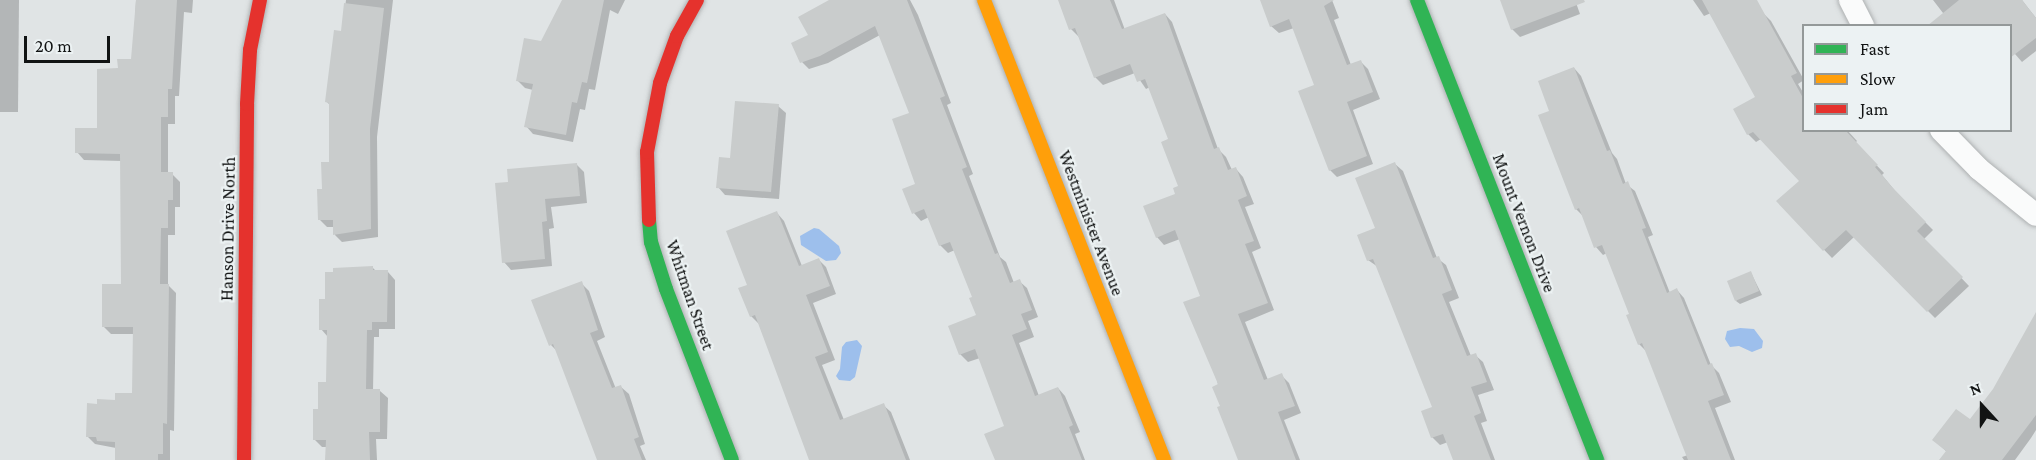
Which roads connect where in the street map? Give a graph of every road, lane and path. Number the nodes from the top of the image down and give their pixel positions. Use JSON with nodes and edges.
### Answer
{"nodes":[{"id":1,"x":260,"y":0,"type":"edge"},
{"id":2,"x":697,"y":0,"type":"edge"},
{"id":3,"x":984,"y":0,"type":"edge"},
{"id":4,"x":1417,"y":0,"type":"edge"},
{"id":5,"x":1850,"y":0,"type":"edge"},
{"id":6,"x":1862,"y":24,"type":"edge"},
{"id":7,"x":1943,"y":132,"type":"edge"},
{"id":8,"x":2036,"y":215,"type":"edge"},
{"id":9,"x":244,"y":460,"type":"edge"},
{"id":10,"x":732,"y":460,"type":"edge"},
{"id":11,"x":1164,"y":460,"type":"edge"},
{"id":12,"x":1597,"y":460,"type":"edge"}],
"edges":[{"from":1,"to":9,"type":"street","name":"Hanson Drive North"},
{"from":2,"to":10,"type":"street","name":"Whitman Street"},
{"from":3,"to":11,"type":"street","name":"Westminister Avenue"},
{"from":4,"to":12,"type":"street","name":"Mount Vernon Drive"},
{"from":5,"to":6,"type":"street"},
{"from":7,"to":8,"type":"street"}]}
